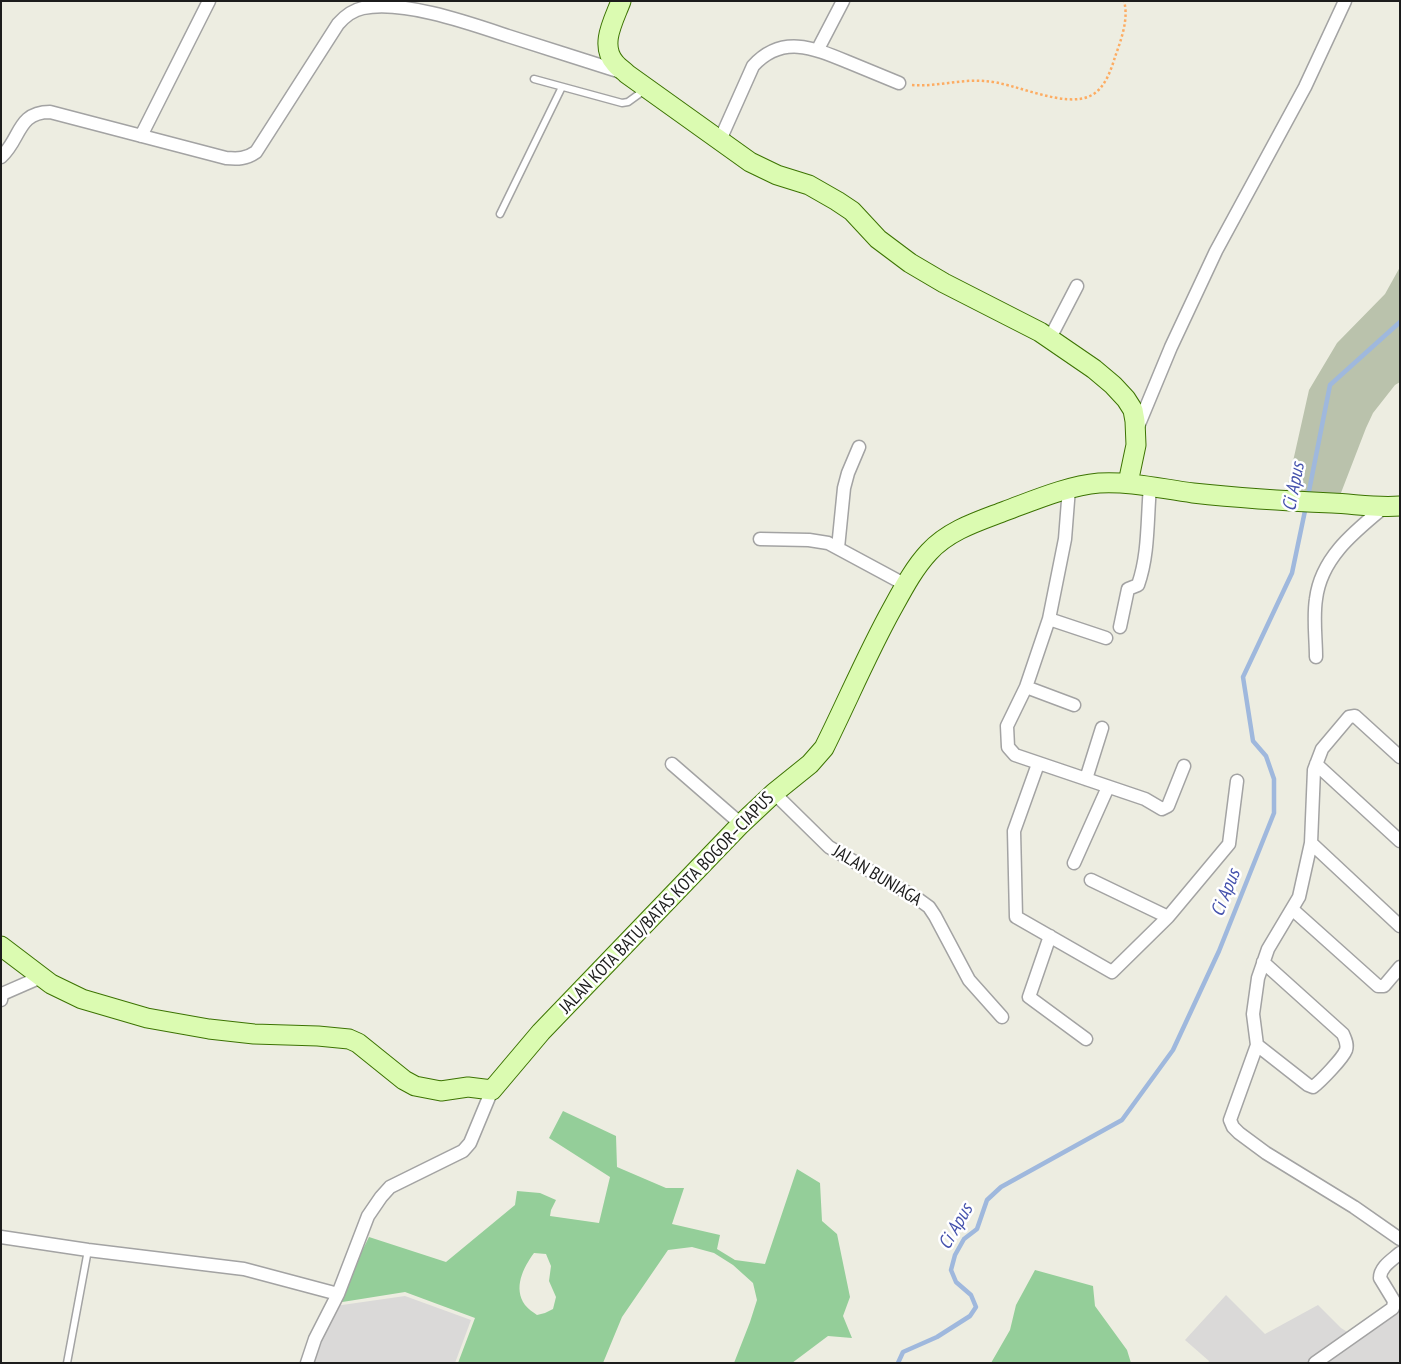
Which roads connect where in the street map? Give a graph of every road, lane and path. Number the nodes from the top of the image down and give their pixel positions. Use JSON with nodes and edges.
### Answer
{"nodes":[{"id":1,"x":210,"y":1,"type":"edge"},
{"id":2,"x":350,"y":1,"type":"edge"},
{"id":3,"x":621,"y":1,"type":"edge"},
{"id":4,"x":843,"y":1,"type":"edge"},
{"id":5,"x":1124,"y":1,"type":"edge"},
{"id":6,"x":1339,"y":3,"type":"edge"},
{"id":7,"x":362,"y":8,"type":"junction"},
{"id":8,"x":818,"y":49,"type":"junction"},
{"id":9,"x":627,"y":74,"type":"junction"},
{"id":10,"x":534,"y":79,"type":"dead end"},
{"id":11,"x":898,"y":82,"type":"joint"},
{"id":12,"x":562,"y":87,"type":"junction"},
{"id":13,"x":647,"y":88,"type":"junction"},
{"id":14,"x":141,"y":136,"type":"junction"},
{"id":15,"x":720,"y":140,"type":"junction"},
{"id":16,"x":1,"y":157,"type":"edge"},
{"id":17,"x":500,"y":214,"type":"dead end"},
{"id":18,"x":1077,"y":286,"type":"dead end"},
{"id":19,"x":1050,"y":338,"type":"junction"},
{"id":20,"x":1136,"y":432,"type":"junction"},
{"id":21,"x":859,"y":447,"type":"dead end"},
{"id":22,"x":1128,"y":483,"type":"junction"},
{"id":23,"x":1150,"y":486,"type":"junction"},
{"id":24,"x":1069,"y":488,"type":"junction"},
{"id":25,"x":1391,"y":507,"type":"edge"},
{"id":26,"x":760,"y":539,"type":"dead end"},
{"id":27,"x":838,"y":548,"type":"junction"},
{"id":28,"x":906,"y":585,"type":"junction"},
{"id":29,"x":1049,"y":620,"type":"junction"},
{"id":30,"x":1120,"y":627,"type":"dead end"},
{"id":31,"x":1106,"y":638,"type":"dead end"},
{"id":32,"x":1316,"y":657,"type":"dead end"},
{"id":33,"x":1026,"y":686,"type":"junction"},
{"id":34,"x":1074,"y":705,"type":"dead end"},
{"id":35,"x":1102,"y":728,"type":"dead end"},
{"id":36,"x":1400,"y":757,"type":"edge"},
{"id":37,"x":672,"y":764,"type":"dead end"},
{"id":38,"x":1038,"y":764,"type":"junction"},
{"id":39,"x":1316,"y":764,"type":"junction"},
{"id":40,"x":1184,"y":766,"type":"dead end"},
{"id":41,"x":1086,"y":779,"type":"junction"},
{"id":42,"x":1237,"y":781,"type":"dead end"},
{"id":43,"x":1108,"y":787,"type":"junction"},
{"id":44,"x":774,"y":793,"type":"junction"},
{"id":45,"x":741,"y":824,"type":"junction"},
{"id":46,"x":1400,"y":841,"type":"edge"},
{"id":47,"x":1311,"y":843,"type":"junction"},
{"id":48,"x":1074,"y":863,"type":"dead end"},
{"id":49,"x":1091,"y":880,"type":"dead end"},
{"id":50,"x":1292,"y":909,"type":"junction"},
{"id":51,"x":1168,"y":917,"type":"junction"},
{"id":52,"x":1400,"y":926,"type":"edge"},
{"id":53,"x":1050,"y":936,"type":"junction"},
{"id":54,"x":1,"y":946,"type":"edge"},
{"id":55,"x":1263,"y":962,"type":"junction"},
{"id":56,"x":1400,"y":968,"type":"edge"},
{"id":57,"x":41,"y":977,"type":"junction"},
{"id":58,"x":1,"y":1000,"type":"edge"},
{"id":59,"x":1002,"y":1017,"type":"dead end"},
{"id":60,"x":1086,"y":1039,"type":"dead end"},
{"id":61,"x":1257,"y":1045,"type":"junction"},
{"id":62,"x":492,"y":1090,"type":"junction"},
{"id":63,"x":1,"y":1237,"type":"edge"},
{"id":64,"x":1400,"y":1239,"type":"edge"},
{"id":65,"x":88,"y":1250,"type":"junction"},
{"id":66,"x":1400,"y":1253,"type":"edge"},
{"id":67,"x":338,"y":1294,"type":"junction"},
{"id":68,"x":67,"y":1363,"type":"edge"},
{"id":69,"x":307,"y":1363,"type":"edge"},
{"id":70,"x":1315,"y":1363,"type":"edge"}],
"edges":[{"from":1,"to":14,"type":"street"},
{"from":2,"to":7,"type":"street"},
{"from":3,"to":9,"type":"main road"},
{"from":4,"to":8,"type":"street"},
{"from":5,"to":11,"type":"path"},
{"from":6,"to":20,"type":"street"},
{"from":7,"to":9,"type":"street"},
{"from":7,"to":14,"type":"street"},
{"from":8,"to":11,"type":"street"},
{"from":8,"to":15,"type":"street"},
{"from":9,"to":13,"type":"main road"},
{"from":10,"to":12,"type":"lane"},
{"from":12,"to":13,"type":"lane"},
{"from":12,"to":17,"type":"lane"},
{"from":13,"to":15,"type":"main road"},
{"from":14,"to":16,"type":"street"},
{"from":15,"to":19,"type":"main road"},
{"from":18,"to":19,"type":"street"},
{"from":19,"to":20,"type":"main road"},
{"from":20,"to":22,"type":"main road"},
{"from":21,"to":27,"type":"street"},
{"from":22,"to":23,"type":"main road","name":"JALAN KOTA BATU/BATAS KOTA BOGOR–CIAPUS"},
{"from":22,"to":24,"type":"main road","name":"JALAN KOTA BATU/BATAS KOTA BOGOR–CIAPUS"},
{"from":23,"to":25,"type":"main road","name":"JALAN KOTA BATU/BATAS KOTA BOGOR–CIAPUS"},
{"from":23,"to":30,"type":"street"},
{"from":24,"to":28,"type":"main road","name":"JALAN KOTA BATU/BATAS KOTA BOGOR–CIAPUS"},
{"from":24,"to":29,"type":"street"},
{"from":25,"to":32,"type":"street"},
{"from":26,"to":27,"type":"street"},
{"from":27,"to":28,"type":"street"},
{"from":28,"to":44,"type":"main road","name":"JALAN KOTA BATU/BATAS KOTA BOGOR–CIAPUS"},
{"from":29,"to":31,"type":"street"},
{"from":29,"to":33,"type":"street"},
{"from":33,"to":34,"type":"street"},
{"from":33,"to":38,"type":"street"},
{"from":35,"to":41,"type":"street"},
{"from":36,"to":39,"type":"street"},
{"from":37,"to":45,"type":"street"},
{"from":38,"to":41,"type":"street"},
{"from":38,"to":53,"type":"street"},
{"from":39,"to":46,"type":"street"},
{"from":39,"to":47,"type":"street"},
{"from":40,"to":43,"type":"street"},
{"from":41,"to":43,"type":"street"},
{"from":42,"to":51,"type":"street"},
{"from":43,"to":48,"type":"street"},
{"from":44,"to":45,"type":"main road","name":"JALAN KOTA BATU/BATAS KOTA BOGOR–CIAPUS"},
{"from":44,"to":59,"type":"street","name":"JALAN BUNIAGA"},
{"from":45,"to":62,"type":"main road","name":"JALAN KOTA BATU/BATAS KOTA BOGOR–CIAPUS"},
{"from":47,"to":50,"type":"street"},
{"from":47,"to":52,"type":"street"},
{"from":49,"to":51,"type":"street"},
{"from":50,"to":55,"type":"street"},
{"from":50,"to":56,"type":"street"},
{"from":51,"to":53,"type":"street"},
{"from":53,"to":60,"type":"street"},
{"from":54,"to":57,"type":"main road"},
{"from":55,"to":61,"type":"street"},
{"from":55,"to":61,"type":"street"},
{"from":57,"to":58,"type":"street"},
{"from":57,"to":62,"type":"main road"},
{"from":61,"to":64,"type":"street"},
{"from":62,"to":67,"type":"street"},
{"from":63,"to":65,"type":"street"},
{"from":65,"to":67,"type":"street"},
{"from":65,"to":68,"type":"lane"},
{"from":66,"to":70,"type":"street"},
{"from":67,"to":69,"type":"street"}]}
